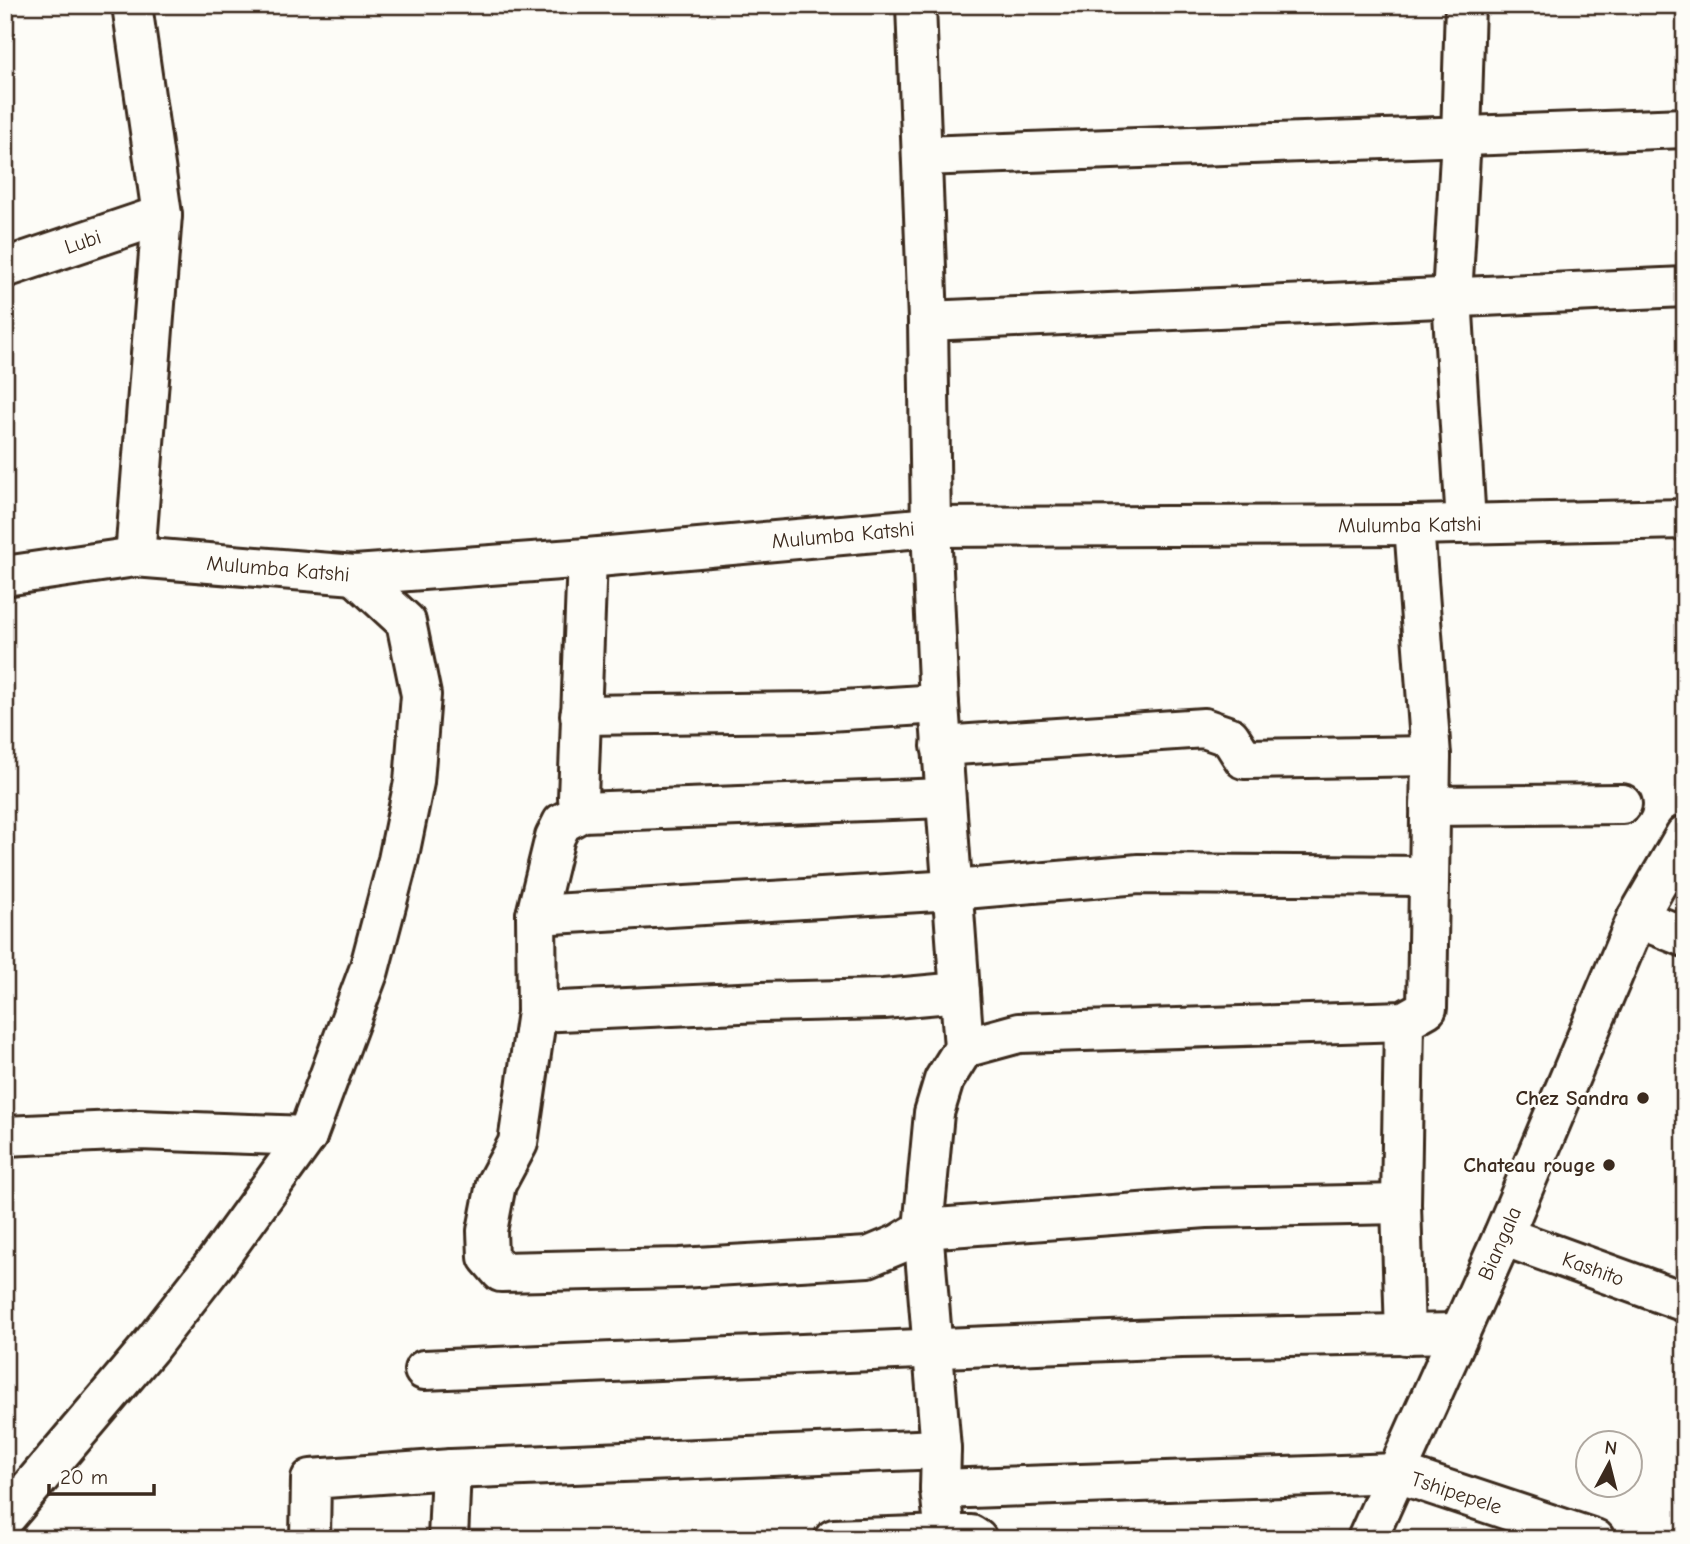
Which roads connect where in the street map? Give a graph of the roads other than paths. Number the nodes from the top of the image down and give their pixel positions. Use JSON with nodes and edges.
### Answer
{"nodes":[{"id":1,"x":132,"y":5,"type":"edge"},
{"id":2,"x":916,"y":5,"type":"edge"},
{"id":3,"x":1465,"y":5,"type":"edge"},
{"id":4,"x":1685,"y":128,"type":"edge"},
{"id":5,"x":1461,"y":137,"type":"junction"},
{"id":6,"x":922,"y":156,"type":"junction"},
{"id":7,"x":162,"y":215,"type":"junction"},
{"id":8,"x":5,"y":268,"type":"edge"},
{"id":9,"x":1685,"y":287,"type":"edge"},
{"id":10,"x":1452,"y":296,"type":"junction"},
{"id":11,"x":928,"y":321,"type":"junction"},
{"id":12,"x":1685,"y":519,"type":"edge"},
{"id":13,"x":1466,"y":523,"type":"junction"},
{"id":14,"x":1413,"y":525,"type":"junction"},
{"id":15,"x":931,"y":527,"type":"junction"},
{"id":16,"x":135,"y":556,"type":"junction"},
{"id":17,"x":587,"y":558,"type":"junction"},
{"id":18,"x":355,"y":575,"type":"junction"},
{"id":19,"x":5,"y":576,"type":"edge"},
{"id":20,"x":939,"y":704,"type":"junction"},
{"id":21,"x":580,"y":715,"type":"junction"},
{"id":22,"x":941,"y":746,"type":"junction"},
{"id":23,"x":1431,"y":756,"type":"junction"},
{"id":24,"x":944,"y":797,"type":"junction"},
{"id":25,"x":1622,"y":804,"type":"dead end"},
{"id":26,"x":1430,"y":806,"type":"junction"},
{"id":27,"x":582,"y":812,"type":"junction"},
{"id":28,"x":1685,"y":835,"type":"edge"},
{"id":29,"x":1429,"y":876,"type":"junction"},
{"id":30,"x":953,"y":890,"type":"junction"},
{"id":31,"x":536,"y":915,"type":"junction"},
{"id":32,"x":1637,"y":918,"type":"junction"},
{"id":33,"x":1685,"y":937,"type":"edge"},
{"id":34,"x":960,"y":992,"type":"junction"},
{"id":35,"x":537,"y":1012,"type":"junction"},
{"id":36,"x":1404,"y":1021,"type":"junction"},
{"id":37,"x":964,"y":1048,"type":"junction"},
{"id":38,"x":307,"y":1136,"type":"junction"},
{"id":39,"x":13,"y":1146,"type":"edge"},
{"id":40,"x":1401,"y":1204,"type":"junction"},
{"id":41,"x":923,"y":1229,"type":"junction"},
{"id":42,"x":1503,"y":1236,"type":"junction"},
{"id":43,"x":1685,"y":1302,"type":"edge"},
{"id":44,"x":1459,"y":1333,"type":"junction"},
{"id":45,"x":1405,"y":1335,"type":"junction"},
{"id":46,"x":931,"y":1350,"type":"junction"},
{"id":47,"x":424,"y":1370,"type":"dead end"},
{"id":48,"x":941,"y":1449,"type":"junction"},
{"id":49,"x":451,"y":1469,"type":"junction"},
{"id":50,"x":1397,"y":1473,"type":"junction"},
{"id":51,"x":940,"y":1489,"type":"junction"},
{"id":52,"x":5,"y":1518,"type":"edge"},
{"id":53,"x":961,"y":1537,"type":"edge"},
{"id":54,"x":310,"y":1539,"type":"edge"},
{"id":55,"x":448,"y":1539,"type":"edge"},
{"id":56,"x":834,"y":1539,"type":"edge"},
{"id":57,"x":1367,"y":1539,"type":"edge"},
{"id":58,"x":1595,"y":1539,"type":"edge"}],
"edges":[{"from":1,"to":7,"type":"street"},
{"from":2,"to":6,"type":"street"},
{"from":3,"to":5,"type":"street"},
{"from":4,"to":5,"type":"street"},
{"from":5,"to":6,"type":"street"},
{"from":5,"to":10,"type":"street"},
{"from":6,"to":11,"type":"street"},
{"from":7,"to":8,"type":"street","name":"Lubi"},
{"from":7,"to":16,"type":"street"},
{"from":9,"to":10,"type":"street"},
{"from":10,"to":11,"type":"street"},
{"from":10,"to":13,"type":"street"},
{"from":11,"to":15,"type":"street"},
{"from":12,"to":13,"type":"street","name":"Mulumba Katshi"},
{"from":13,"to":14,"type":"street","name":"Mulumba Katshi"},
{"from":14,"to":15,"type":"street","name":"Mulumba Katshi"},
{"from":14,"to":23,"type":"street"},
{"from":15,"to":17,"type":"street","name":"Mulumba Katshi"},
{"from":15,"to":20,"type":"street"},
{"from":16,"to":18,"type":"street","name":"Mulumba Katshi"},
{"from":16,"to":19,"type":"street","name":"Mulumba Katshi"},
{"from":17,"to":18,"type":"street","name":"Mulumba Katshi"},
{"from":17,"to":21,"type":"street"},
{"from":18,"to":38,"type":"street"},
{"from":20,"to":21,"type":"street"},
{"from":20,"to":22,"type":"street"},
{"from":21,"to":27,"type":"street"},
{"from":22,"to":23,"type":"street"},
{"from":22,"to":24,"type":"street"},
{"from":23,"to":26,"type":"street"},
{"from":24,"to":27,"type":"street"},
{"from":24,"to":30,"type":"street"},
{"from":25,"to":26,"type":"street"},
{"from":26,"to":29,"type":"street"},
{"from":27,"to":31,"type":"street"},
{"from":28,"to":32,"type":"street","name":"Biangala"},
{"from":29,"to":30,"type":"street"},
{"from":29,"to":36,"type":"street"},
{"from":30,"to":31,"type":"street"},
{"from":30,"to":34,"type":"street"},
{"from":31,"to":35,"type":"street"},
{"from":32,"to":33,"type":"street"},
{"from":32,"to":42,"type":"street","name":"Biangala"},
{"from":34,"to":35,"type":"street"},
{"from":34,"to":37,"type":"street"},
{"from":35,"to":41,"type":"street"},
{"from":36,"to":37,"type":"street"},
{"from":36,"to":40,"type":"street"},
{"from":37,"to":41,"type":"street"},
{"from":38,"to":39,"type":"street"},
{"from":38,"to":52,"type":"street"},
{"from":40,"to":41,"type":"street"},
{"from":40,"to":45,"type":"street"},
{"from":41,"to":46,"type":"street"},
{"from":42,"to":43,"type":"street","name":"Kashito"},
{"from":42,"to":44,"type":"street","name":"Biangala"},
{"from":44,"to":45,"type":"street"},
{"from":44,"to":50,"type":"street","name":"Biangala"},
{"from":45,"to":46,"type":"street"},
{"from":46,"to":47,"type":"street"},
{"from":46,"to":48,"type":"street"},
{"from":48,"to":49,"type":"street"},
{"from":48,"to":51,"type":"street"},
{"from":49,"to":54,"type":"street"},
{"from":49,"to":55,"type":"street"},
{"from":50,"to":51,"type":"street"},
{"from":50,"to":57,"type":"street","name":"Biangala"},
{"from":50,"to":58,"type":"street","name":"Tshipepele"},
{"from":51,"to":53,"type":"street"},
{"from":53,"to":56,"type":"street"}]}
